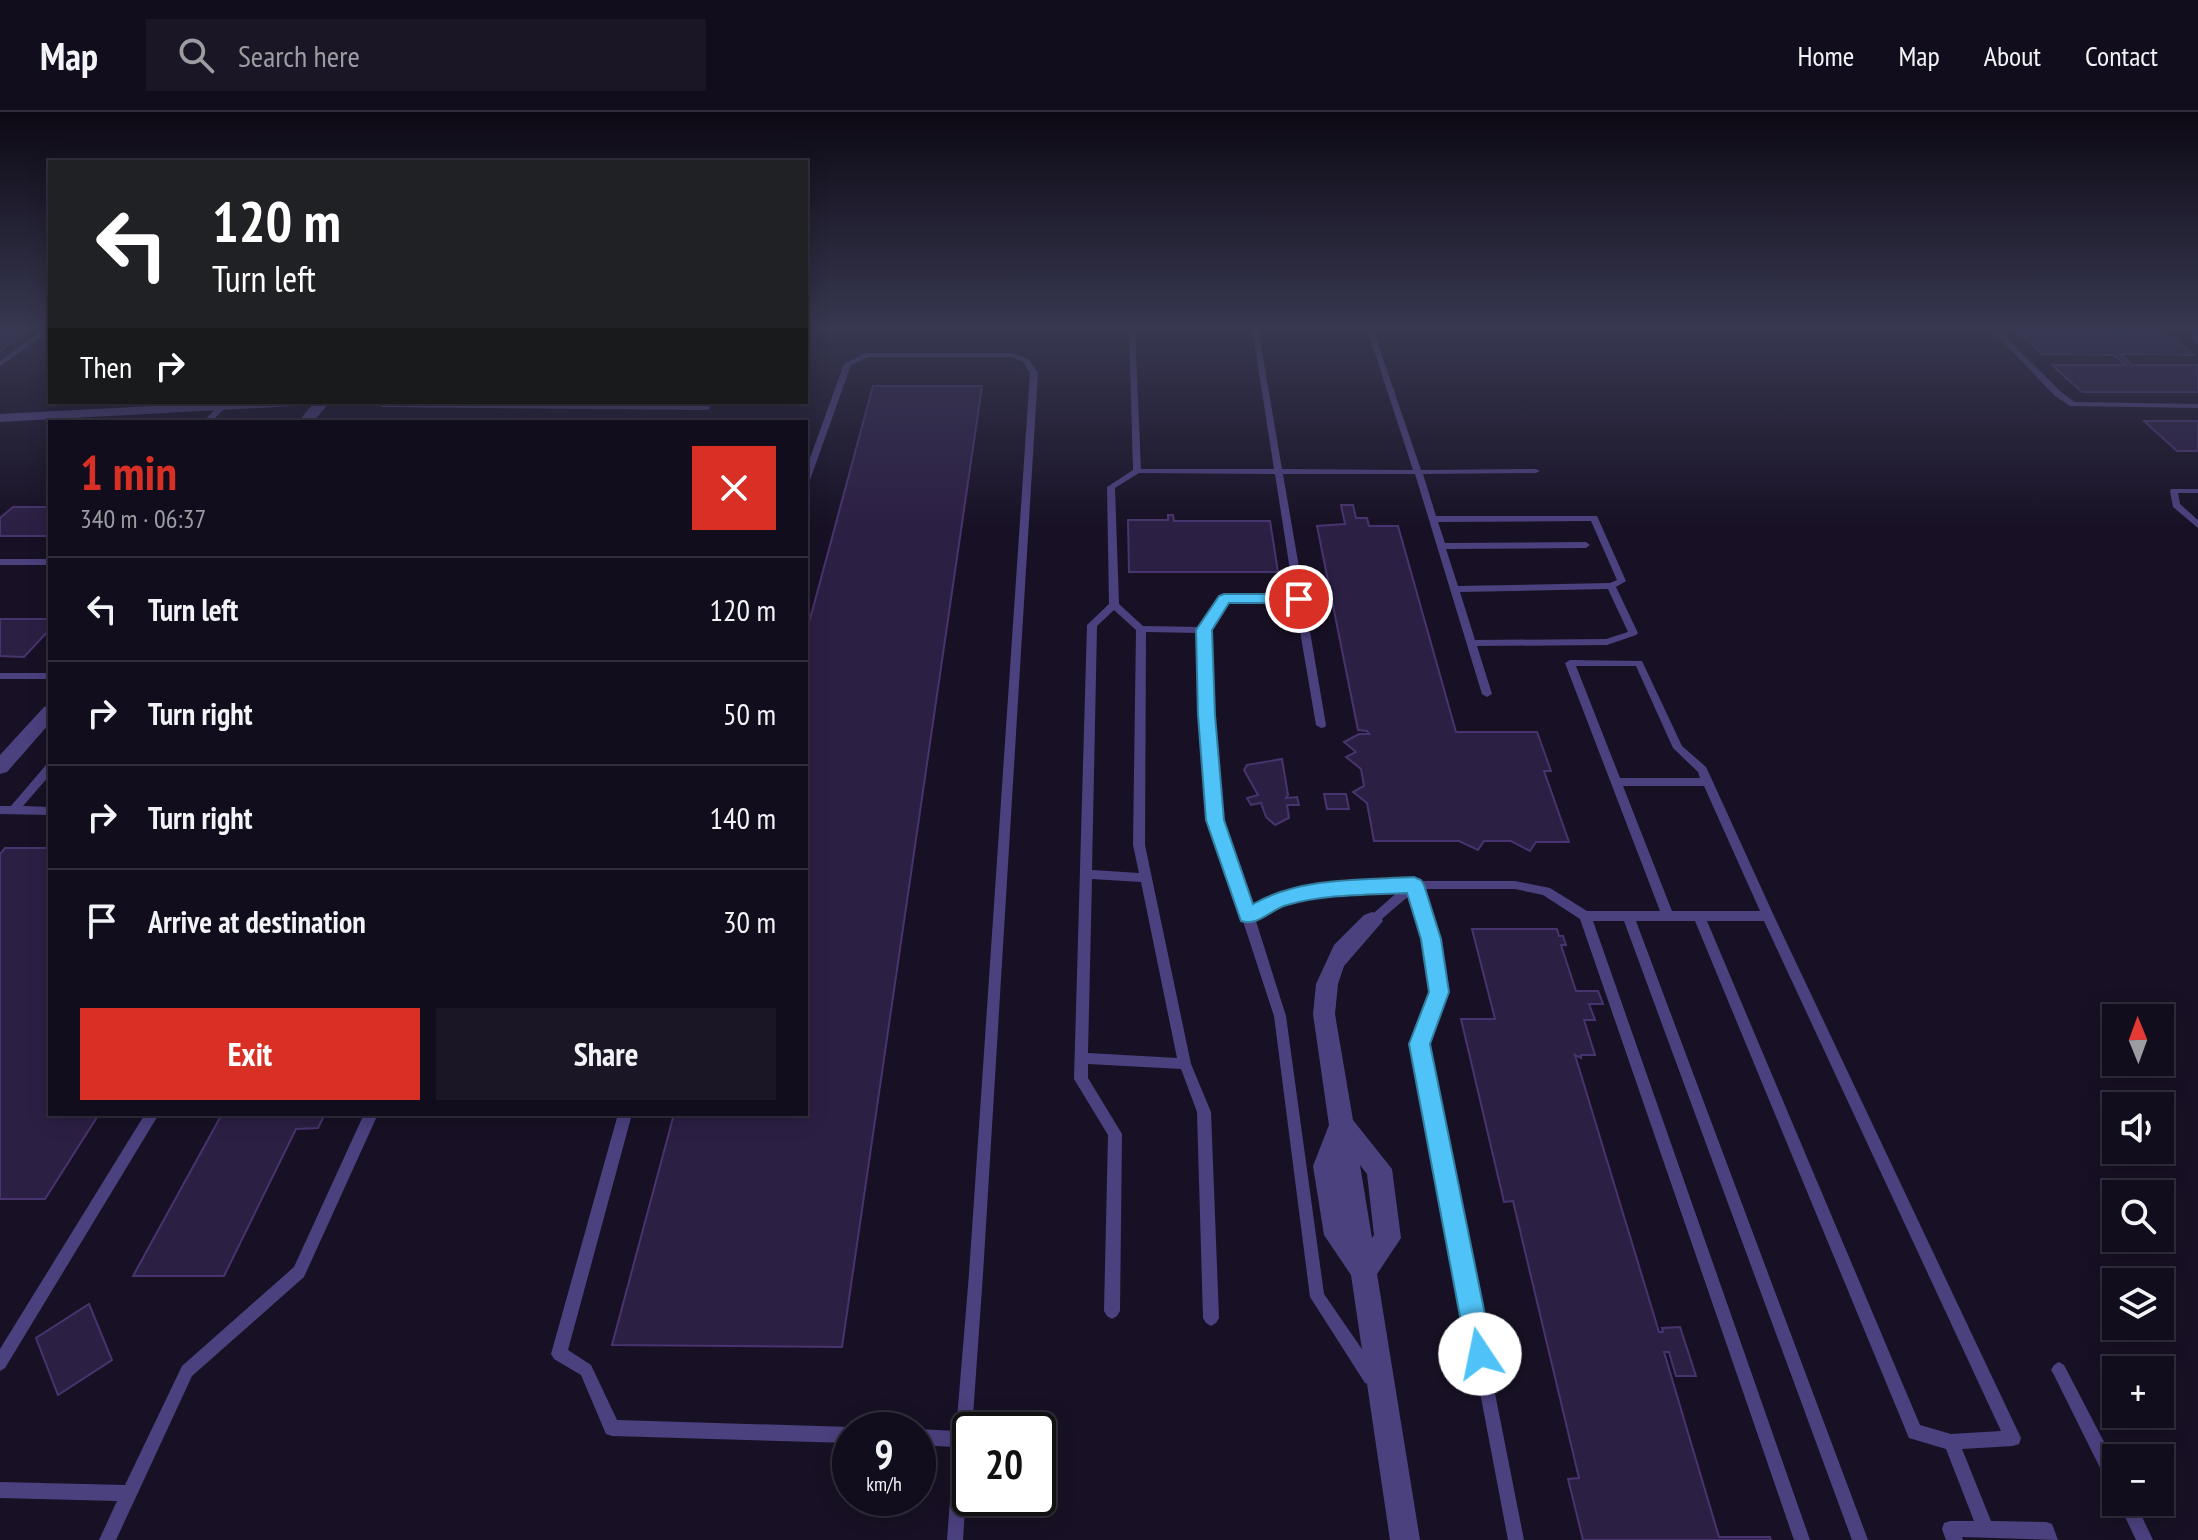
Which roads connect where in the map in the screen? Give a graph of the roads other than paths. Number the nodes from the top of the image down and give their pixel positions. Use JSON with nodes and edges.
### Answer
{"nodes":[{"id":1,"x":837,"y":395,"type":"edge"},
{"id":2,"x":1033,"y":395,"type":"edge"},
{"id":3,"x":1134,"y":395,"type":"edge"},
{"id":4,"x":1266,"y":395,"type":"edge"},
{"id":5,"x":1392,"y":395,"type":"edge"},
{"id":6,"x":2059,"y":395,"type":"edge"},
{"id":7,"x":275,"y":404,"type":"edge"},
{"id":8,"x":321,"y":404,"type":"edge"},
{"id":9,"x":381,"y":404,"type":"edge"},
{"id":10,"x":2198,"y":406,"type":"edge"},
{"id":11,"x":222,"y":407,"type":"junction"},
{"id":12,"x":707,"y":408,"type":"dead end"},
{"id":13,"x":0,"y":418,"type":"edge"},
{"id":14,"x":209,"y":420,"type":"edge"},
{"id":15,"x":307,"y":420,"type":"edge"},
{"id":16,"x":1137,"y":471,"type":"junction"},
{"id":17,"x":1279,"y":471,"type":"junction"},
{"id":18,"x":1536,"y":471,"type":"dead end"},
{"id":19,"x":1418,"y":472,"type":"junction"},
{"id":20,"x":808,"y":474,"type":"edge"},
{"id":21,"x":2198,"y":491,"type":"edge"},
{"id":22,"x":1433,"y":519,"type":"junction"},
{"id":23,"x":2198,"y":525,"type":"edge"},
{"id":24,"x":1586,"y":545,"type":"dead end"},
{"id":25,"x":1441,"y":546,"type":"junction"},
{"id":26,"x":0,"y":562,"type":"edge"},
{"id":27,"x":48,"y":562,"type":"edge"},
{"id":28,"x":1611,"y":586,"type":"junction"},
{"id":29,"x":1455,"y":589,"type":"junction"},
{"id":30,"x":1299,"y":599,"type":"junction"},
{"id":31,"x":1114,"y":605,"type":"junction"},
{"id":32,"x":1141,"y":629,"type":"junction"},
{"id":33,"x":1204,"y":630,"type":"junction"},
{"id":34,"x":1471,"y":643,"type":"junction"},
{"id":35,"x":0,"y":676,"type":"edge"},
{"id":36,"x":48,"y":676,"type":"edge"},
{"id":37,"x":1487,"y":694,"type":"dead end"},
{"id":38,"x":48,"y":713,"type":"edge"},
{"id":39,"x":1321,"y":725,"type":"dead end"},
{"id":40,"x":0,"y":767,"type":"edge"},
{"id":41,"x":48,"y":770,"type":"edge"},
{"id":42,"x":1616,"y":782,"type":"junction"},
{"id":43,"x":1708,"y":782,"type":"junction"},
{"id":44,"x":0,"y":810,"type":"edge"},
{"id":45,"x":14,"y":810,"type":"junction"},
{"id":46,"x":48,"y":811,"type":"edge"},
{"id":47,"x":1086,"y":874,"type":"junction"},
{"id":48,"x":1145,"y":878,"type":"junction"},
{"id":49,"x":1414,"y":885,"type":"junction"},
{"id":50,"x":1248,"y":916,"type":"junction"},
{"id":51,"x":1585,"y":916,"type":"junction"},
{"id":52,"x":1628,"y":916,"type":"junction"},
{"id":53,"x":1668,"y":916,"type":"junction"},
{"id":54,"x":1699,"y":916,"type":"junction"},
{"id":55,"x":1768,"y":916,"type":"junction"},
{"id":56,"x":1372,"y":921,"type":"joint"},
{"id":57,"x":1082,"y":1058,"type":"junction"},
{"id":58,"x":1185,"y":1064,"type":"junction"},
{"id":59,"x":151,"y":1116,"type":"edge"},
{"id":60,"x":370,"y":1116,"type":"edge"},
{"id":61,"x":624,"y":1116,"type":"edge"},
{"id":62,"x":1340,"y":1124,"type":"junction"},
{"id":63,"x":1363,"y":1271,"type":"junction"},
{"id":64,"x":1112,"y":1311,"type":"dead end"},
{"id":65,"x":1211,"y":1318,"type":"dead end"},
{"id":66,"x":0,"y":1363,"type":"edge"},
{"id":67,"x":2059,"y":1370,"type":"dead end"},
{"id":68,"x":1383,"y":1394,"type":"junction"},
{"id":69,"x":965,"y":1412,"type":"edge"},
{"id":70,"x":832,"y":1434,"type":"edge"},
{"id":71,"x":1951,"y":1442,"type":"junction"},
{"id":72,"x":2102,"y":1454,"type":"edge"},
{"id":73,"x":0,"y":1490,"type":"edge"},
{"id":74,"x":129,"y":1493,"type":"junction"},
{"id":75,"x":957,"y":1516,"type":"edge"},
{"id":76,"x":2133,"y":1516,"type":"edge"},
{"id":77,"x":1986,"y":1529,"type":"junction"},
{"id":78,"x":107,"y":1540,"type":"edge"},
{"id":79,"x":955,"y":1540,"type":"edge"},
{"id":80,"x":1405,"y":1540,"type":"edge"},
{"id":81,"x":1516,"y":1540,"type":"edge"},
{"id":82,"x":1802,"y":1540,"type":"edge"},
{"id":83,"x":1860,"y":1540,"type":"edge"},
{"id":84,"x":1955,"y":1540,"type":"edge"},
{"id":85,"x":2050,"y":1540,"type":"edge"},
{"id":86,"x":2145,"y":1540,"type":"edge"}],
"edges":[{"from":1,"to":20,"type":"lane"},
{"from":2,"to":69,"type":"lane"},
{"from":3,"to":16,"type":"lane"},
{"from":4,"to":17,"type":"lane"},
{"from":5,"to":19,"type":"lane"},
{"from":6,"to":10,"type":"lane"},
{"from":7,"to":11,"type":"street"},
{"from":8,"to":15,"type":"street"},
{"from":9,"to":12,"type":"lane"},
{"from":11,"to":13,"type":"street"},
{"from":11,"to":14,"type":"lane"},
{"from":16,"to":17,"type":"lane"},
{"from":16,"to":31,"type":"lane"},
{"from":17,"to":19,"type":"lane"},
{"from":17,"to":30,"type":"lane"},
{"from":18,"to":19,"type":"lane"},
{"from":19,"to":22,"type":"lane"},
{"from":21,"to":23,"type":"lane"},
{"from":22,"to":25,"type":"lane"},
{"from":22,"to":28,"type":"lane"},
{"from":24,"to":25,"type":"lane"},
{"from":25,"to":29,"type":"lane"},
{"from":26,"to":27,"type":"lane"},
{"from":28,"to":29,"type":"lane"},
{"from":28,"to":34,"type":"lane"},
{"from":29,"to":34,"type":"lane"},
{"from":30,"to":33,"type":"lane"},
{"from":30,"to":39,"type":"lane"},
{"from":31,"to":32,"type":"lane"},
{"from":31,"to":47,"type":"lane"},
{"from":32,"to":33,"type":"lane"},
{"from":32,"to":48,"type":"lane"},
{"from":33,"to":50,"type":"lane"},
{"from":34,"to":37,"type":"lane"},
{"from":35,"to":36,"type":"lane"},
{"from":38,"to":40,"type":"street"},
{"from":41,"to":45,"type":"lane"},
{"from":42,"to":43,"type":"lane"},
{"from":42,"to":43,"type":"lane"},
{"from":42,"to":53,"type":"lane"},
{"from":43,"to":55,"type":"lane"},
{"from":44,"to":45,"type":"lane"},
{"from":45,"to":46,"type":"lane"},
{"from":47,"to":48,"type":"lane"},
{"from":47,"to":57,"type":"lane"},
{"from":48,"to":58,"type":"lane"},
{"from":49,"to":50,"type":"lane"},
{"from":49,"to":51,"type":"lane"},
{"from":49,"to":56,"type":"lane"},
{"from":49,"to":81,"type":"lane"},
{"from":50,"to":68,"type":"lane"},
{"from":51,"to":52,"type":"lane"},
{"from":51,"to":82,"type":"lane"},
{"from":52,"to":53,"type":"lane"},
{"from":52,"to":83,"type":"lane"},
{"from":53,"to":54,"type":"lane"},
{"from":54,"to":55,"type":"lane"},
{"from":54,"to":71,"type":"lane"},
{"from":55,"to":71,"type":"lane"},
{"from":56,"to":62,"type":"street"},
{"from":57,"to":58,"type":"lane"},
{"from":57,"to":64,"type":"lane"},
{"from":58,"to":65,"type":"lane"},
{"from":59,"to":66,"type":"lane"},
{"from":60,"to":74,"type":"lane"},
{"from":61,"to":70,"type":"lane"},
{"from":62,"to":63,"type":"street"},
{"from":62,"to":63,"type":"street"},
{"from":63,"to":68,"type":"street"},
{"from":67,"to":72,"type":"lane"},
{"from":68,"to":80,"type":"street"},
{"from":71,"to":77,"type":"lane"},
{"from":73,"to":74,"type":"lane"},
{"from":74,"to":78,"type":"lane"},
{"from":75,"to":79,"type":"lane"},
{"from":76,"to":86,"type":"lane"},
{"from":77,"to":84,"type":"lane"},
{"from":77,"to":85,"type":"lane"}]}
